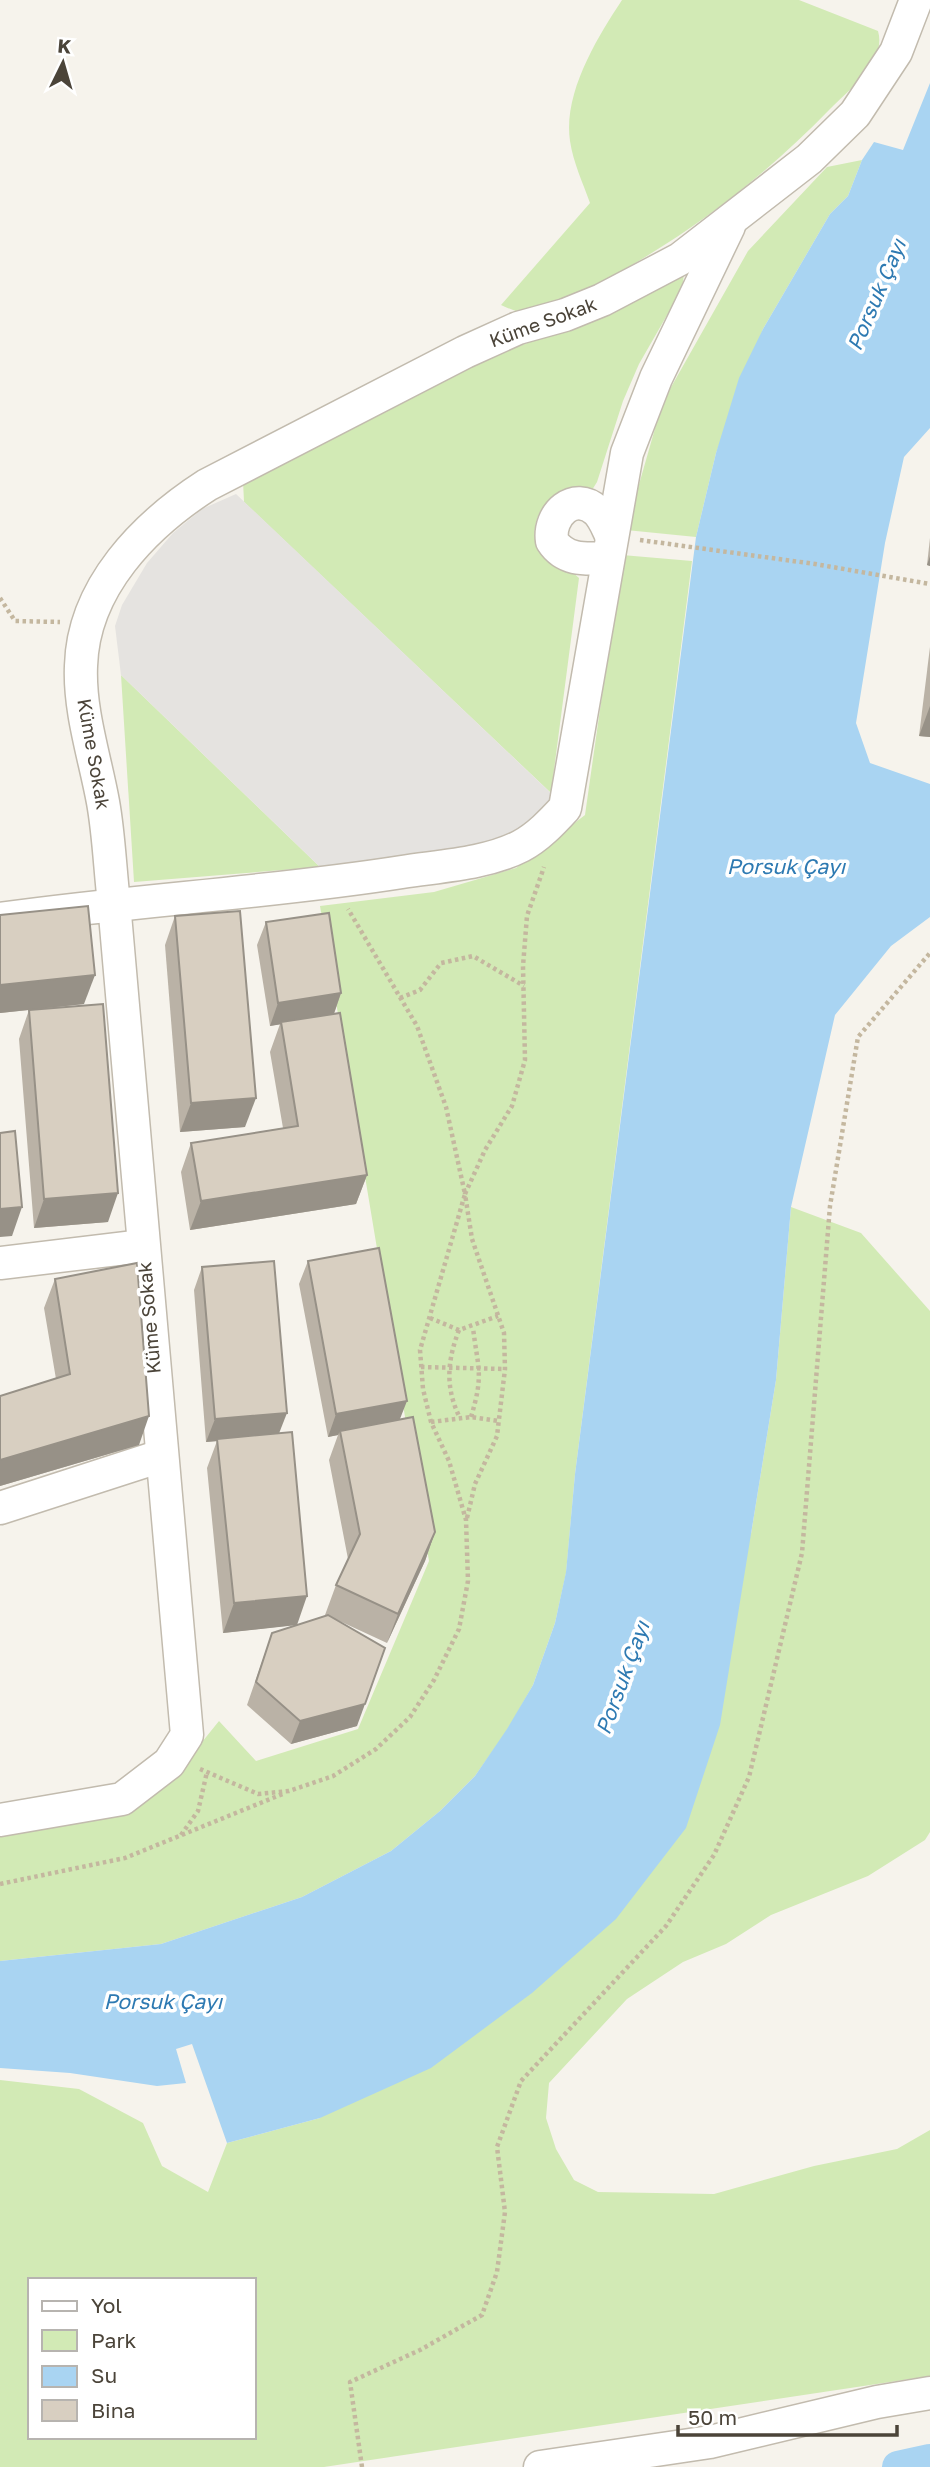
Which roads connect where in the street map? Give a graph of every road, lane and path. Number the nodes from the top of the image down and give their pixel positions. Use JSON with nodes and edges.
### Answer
{"nodes":[{"id":1,"x":916,"y":0,"type":"edge"},
{"id":2,"x":730,"y":222,"type":"junction"},
{"id":3,"x":677,"y":544,"type":"dead end"},
{"id":4,"x":930,"y":584,"type":"edge"},
{"id":5,"x":0,"y":598,"type":"edge"},
{"id":6,"x":85,"y":630,"type":"junction"},
{"id":7,"x":548,"y":827,"type":"junction"},
{"id":8,"x":334,"y":883,"type":"junction"},
{"id":9,"x":114,"y":903,"type":"junction"},
{"id":10,"x":0,"y":919,"type":"edge"},
{"id":11,"x":930,"y":953,"type":"edge"},
{"id":12,"x":524,"y":986,"type":"junction"},
{"id":13,"x":400,"y":998,"type":"junction"},
{"id":14,"x":465,"y":1194,"type":"junction"},
{"id":15,"x":143,"y":1246,"type":"junction"},
{"id":16,"x":0,"y":1264,"type":"edge"},
{"id":17,"x":498,"y":1316,"type":"junction"},
{"id":18,"x":430,"y":1318,"type":"junction"},
{"id":19,"x":473,"y":1328,"type":"junction"},
{"id":20,"x":459,"y":1330,"type":"junction"},
{"id":21,"x":421,"y":1367,"type":"junction"},
{"id":22,"x":505,"y":1368,"type":"junction"},
{"id":23,"x":481,"y":1369,"type":"junction"},
{"id":24,"x":448,"y":1370,"type":"junction"},
{"id":25,"x":471,"y":1417,"type":"junction"},
{"id":26,"x":460,"y":1418,"type":"junction"},
{"id":27,"x":499,"y":1421,"type":"junction"},
{"id":28,"x":430,"y":1422,"type":"junction"},
{"id":29,"x":161,"y":1456,"type":"junction"},
{"id":30,"x":0,"y":1508,"type":"edge"},
{"id":31,"x":466,"y":1520,"type":"junction"},
{"id":32,"x":187,"y":1735,"type":"junction"},
{"id":33,"x":207,"y":1772,"type":"junction"},
{"id":34,"x":289,"y":1791,"type":"junction"},
{"id":35,"x":0,"y":1820,"type":"edge"},
{"id":36,"x":180,"y":1836,"type":"junction"},
{"id":37,"x":0,"y":1884,"type":"edge"},
{"id":38,"x":930,"y":2393,"type":"edge"},
{"id":39,"x":362,"y":2467,"type":"edge"},
{"id":40,"x":540,"y":2467,"type":"edge"}],
"edges":[{"from":1,"to":2,"type":"street","name":"Küme Sokak"},
{"from":2,"to":6,"type":"street","name":"Küme Sokak"},
{"from":2,"to":7,"type":"street"},
{"from":3,"to":4,"type":"path"},
{"from":5,"to":6,"type":"path"},
{"from":6,"to":9,"type":"street","name":"Küme Sokak"},
{"from":7,"to":8,"type":"street"},
{"from":7,"to":12,"type":"path"},
{"from":8,"to":9,"type":"street"},
{"from":8,"to":13,"type":"path"},
{"from":9,"to":10,"type":"street"},
{"from":9,"to":15,"type":"street","name":"Küme Sokak"},
{"from":11,"to":39,"type":"path"},
{"from":12,"to":13,"type":"path"},
{"from":12,"to":14,"type":"path"},
{"from":13,"to":14,"type":"path"},
{"from":14,"to":17,"type":"path"},
{"from":14,"to":18,"type":"path"},
{"from":15,"to":16,"type":"street"},
{"from":15,"to":29,"type":"street","name":"Küme Sokak"},
{"from":17,"to":19,"type":"path"},
{"from":17,"to":22,"type":"path"},
{"from":18,"to":20,"type":"path"},
{"from":18,"to":21,"type":"path"},
{"from":19,"to":20,"type":"path"},
{"from":19,"to":23,"type":"path"},
{"from":20,"to":24,"type":"path"},
{"from":21,"to":24,"type":"path"},
{"from":21,"to":28,"type":"path"},
{"from":22,"to":23,"type":"path"},
{"from":22,"to":27,"type":"path"},
{"from":23,"to":24,"type":"path"},
{"from":23,"to":25,"type":"path"},
{"from":24,"to":26,"type":"path"},
{"from":25,"to":26,"type":"path"},
{"from":25,"to":27,"type":"path"},
{"from":26,"to":28,"type":"path"},
{"from":27,"to":31,"type":"path"},
{"from":28,"to":31,"type":"path"},
{"from":29,"to":30,"type":"street"},
{"from":29,"to":32,"type":"street","name":"Küme Sokak"},
{"from":31,"to":34,"type":"path"},
{"from":32,"to":33,"type":"path"},
{"from":32,"to":35,"type":"street"},
{"from":33,"to":34,"type":"path"},
{"from":33,"to":36,"type":"path"},
{"from":34,"to":36,"type":"path"},
{"from":36,"to":37,"type":"path"},
{"from":38,"to":40,"type":"street"}]}
